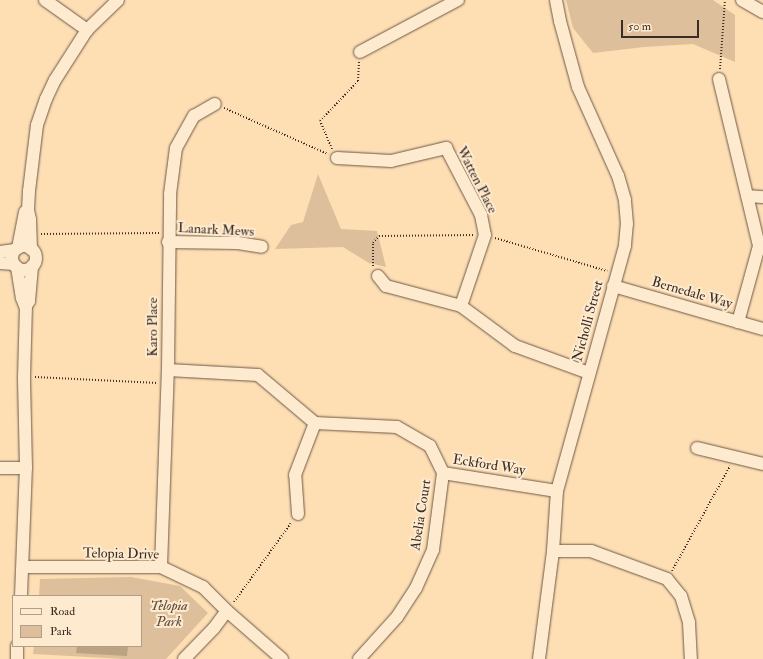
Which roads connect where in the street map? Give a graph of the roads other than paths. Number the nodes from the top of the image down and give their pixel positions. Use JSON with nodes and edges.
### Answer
{"nodes":[{"id":1,"x":45,"y":0,"type":"edge"},
{"id":2,"x":118,"y":0,"type":"edge"},
{"id":3,"x":458,"y":0,"type":"edge"},
{"id":4,"x":556,"y":0,"type":"edge"},
{"id":5,"x":742,"y":0,"type":"edge"},
{"id":6,"x":763,"y":12,"type":"edge"},
{"id":7,"x":87,"y":30,"type":"junction"},
{"id":8,"x":360,"y":52,"type":"road end"},
{"id":9,"x":719,"y":79,"type":"road end"},
{"id":10,"x":215,"y":104,"type":"road end"},
{"id":11,"x":336,"y":158,"type":"road end"},
{"id":12,"x":747,"y":196,"type":"junction"},
{"id":13,"x":763,"y":197,"type":"edge"},
{"id":14,"x":28,"y":210,"type":"junction"},
{"id":15,"x":168,"y":237,"type":"junction"},
{"id":16,"x":262,"y":247,"type":"dead end"},
{"id":17,"x":16,"y":249,"type":"junction"},
{"id":18,"x":31,"y":249,"type":"junction"},
{"id":19,"x":0,"y":252,"type":"edge"},
{"id":20,"x":0,"y":263,"type":"edge"},
{"id":21,"x":15,"y":266,"type":"junction"},
{"id":22,"x":32,"y":266,"type":"junction"},
{"id":23,"x":378,"y":276,"type":"road end"},
{"id":24,"x":613,"y":286,"type":"junction"},
{"id":25,"x":26,"y":306,"type":"junction"},
{"id":26,"x":461,"y":306,"type":"junction"},
{"id":27,"x":738,"y":322,"type":"junction"},
{"id":28,"x":763,"y":329,"type":"edge"},
{"id":29,"x":168,"y":370,"type":"junction"},
{"id":30,"x":589,"y":373,"type":"junction"},
{"id":31,"x":315,"y":423,"type":"junction"},
{"id":32,"x":696,"y":448,"type":"dead end"},
{"id":33,"x":763,"y":464,"type":"edge"},
{"id":34,"x":0,"y":468,"type":"edge"},
{"id":35,"x":26,"y":468,"type":"junction"},
{"id":36,"x":443,"y":473,"type":"junction"},
{"id":37,"x":557,"y":491,"type":"junction"},
{"id":38,"x":298,"y":514,"type":"road end"},
{"id":39,"x":553,"y":551,"type":"junction"},
{"id":40,"x":23,"y":567,"type":"junction"},
{"id":41,"x":161,"y":567,"type":"junction"},
{"id":42,"x":21,"y":595,"type":"edge"},
{"id":43,"x":227,"y":611,"type":"junction"},
{"id":44,"x":18,"y":647,"type":"edge"},
{"id":45,"x":16,"y":659,"type":"edge"},
{"id":46,"x":184,"y":659,"type":"edge"},
{"id":47,"x":282,"y":659,"type":"edge"},
{"id":48,"x":359,"y":659,"type":"edge"},
{"id":49,"x":539,"y":659,"type":"edge"},
{"id":50,"x":691,"y":659,"type":"edge"}],
"edges":[{"from":1,"to":7,"type":"street"},
{"from":2,"to":7,"type":"street"},
{"from":3,"to":8,"type":"street"},
{"from":4,"to":24,"type":"street","name":"Nicholli Street"},
{"from":5,"to":6,"type":"street"},
{"from":7,"to":14,"type":"street"},
{"from":9,"to":12,"type":"street"},
{"from":10,"to":15,"type":"street","name":"Karo Place"},
{"from":11,"to":26,"type":"street","name":"Watten Place"},
{"from":12,"to":13,"type":"street"},
{"from":12,"to":27,"type":"street"},
{"from":14,"to":17,"type":"street"},
{"from":14,"to":18,"type":"street"},
{"from":15,"to":16,"type":"street","name":"Lanark Mews"},
{"from":15,"to":29,"type":"street","name":"Karo Place"},
{"from":17,"to":18,"type":"street"},
{"from":17,"to":19,"type":"street"},
{"from":17,"to":21,"type":"street"},
{"from":18,"to":22,"type":"street"},
{"from":20,"to":21,"type":"street"},
{"from":21,"to":22,"type":"street"},
{"from":21,"to":25,"type":"street"},
{"from":22,"to":25,"type":"street"},
{"from":23,"to":26,"type":"street"},
{"from":24,"to":27,"type":"street","name":"Bernedale Way"},
{"from":24,"to":30,"type":"street","name":"Nicholli Street"},
{"from":25,"to":35,"type":"street"},
{"from":26,"to":30,"type":"street"},
{"from":27,"to":28,"type":"street","name":"Bernedale Way"},
{"from":29,"to":31,"type":"street"},
{"from":29,"to":41,"type":"street","name":"Karo Place"},
{"from":30,"to":37,"type":"street","name":"Nicholli Street"},
{"from":31,"to":36,"type":"street","name":"Eckford Way"},
{"from":31,"to":38,"type":"street"},
{"from":32,"to":33,"type":"street"},
{"from":34,"to":35,"type":"street"},
{"from":35,"to":40,"type":"street"},
{"from":36,"to":37,"type":"street","name":"Eckford Way"},
{"from":36,"to":48,"type":"street","name":"Abelia Court"},
{"from":37,"to":39,"type":"street","name":"Nicholli Street"},
{"from":39,"to":49,"type":"street","name":"Nicholli Street"},
{"from":39,"to":50,"type":"street"},
{"from":40,"to":41,"type":"street","name":"Telopia Drive"},
{"from":40,"to":42,"type":"street"},
{"from":41,"to":43,"type":"street","name":"Telopia Drive"},
{"from":43,"to":46,"type":"street"},
{"from":43,"to":47,"type":"street","name":"Telopia Drive"},
{"from":44,"to":45,"type":"street"}]}
